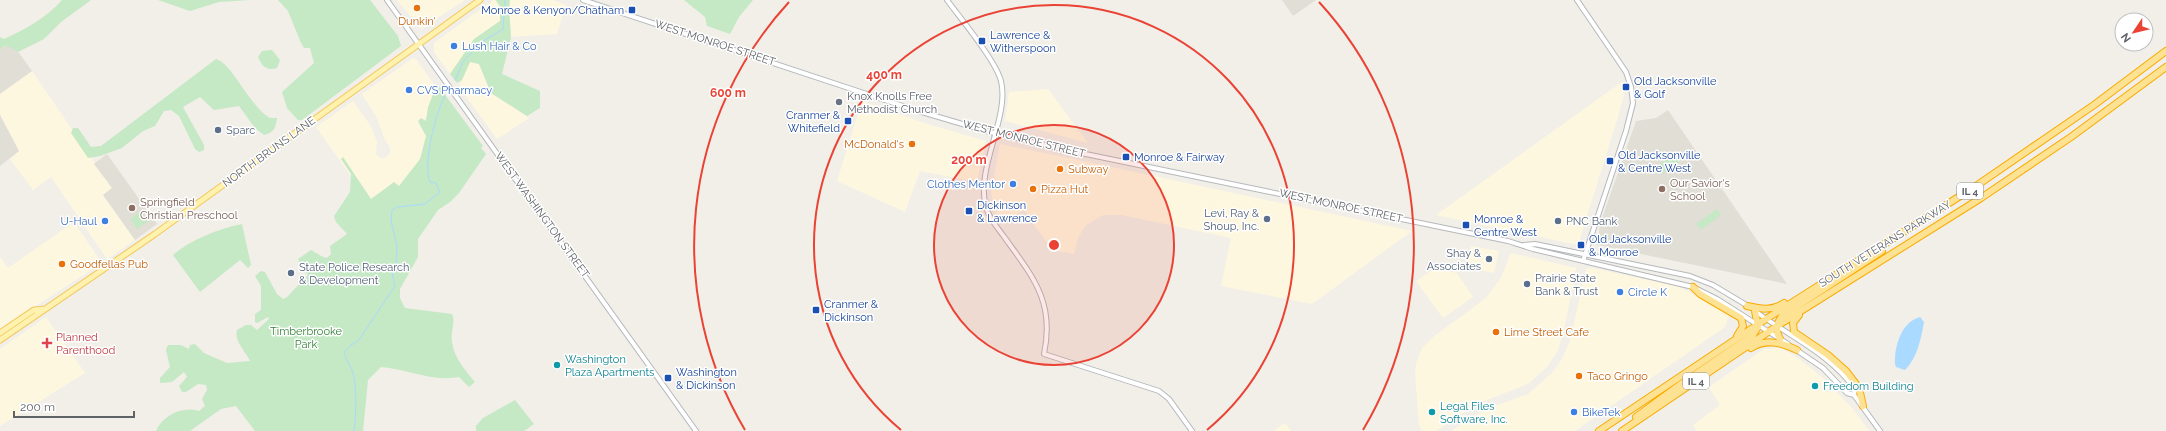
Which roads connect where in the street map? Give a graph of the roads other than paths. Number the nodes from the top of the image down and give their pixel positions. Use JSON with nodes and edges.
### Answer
{"nodes":[{"id":1,"x":387,"y":0,"type":"edge"},
{"id":2,"x":480,"y":0,"type":"edge"},
{"id":3,"x":583,"y":0,"type":"edge"},
{"id":4,"x":947,"y":0,"type":"edge"},
{"id":5,"x":1577,"y":0,"type":"edge"},
{"id":6,"x":419,"y":44,"type":"junction"},
{"id":7,"x":2166,"y":51,"type":"edge"},
{"id":8,"x":2166,"y":67,"type":"edge"},
{"id":9,"x":995,"y":133,"type":"junction"},
{"id":10,"x":1901,"y":235,"type":"junction"},
{"id":11,"x":1895,"y":238,"type":"junction"},
{"id":12,"x":1524,"y":245,"type":"junction"},
{"id":13,"x":1584,"y":254,"type":"junction"},
{"id":14,"x":1582,"y":261,"type":"junction"},
{"id":15,"x":1693,"y":287,"type":"junction"},
{"id":16,"x":1747,"y":306,"type":"junction"},
{"id":17,"x":46,"y":309,"type":"junction"},
{"id":18,"x":1803,"y":310,"type":"junction"},
{"id":19,"x":1755,"y":311,"type":"junction"},
{"id":20,"x":1766,"y":319,"type":"junction"},
{"id":21,"x":1758,"y":324,"type":"junction"},
{"id":22,"x":1777,"y":326,"type":"junction"},
{"id":23,"x":1769,"y":332,"type":"junction"},
{"id":24,"x":0,"y":333,"type":"edge"},
{"id":25,"x":1780,"y":339,"type":"junction"},
{"id":26,"x":0,"y":340,"type":"edge"},
{"id":27,"x":1734,"y":340,"type":"junction"},
{"id":28,"x":1797,"y":350,"type":"junction"},
{"id":29,"x":1854,"y":395,"type":"junction"},
{"id":30,"x":1862,"y":406,"type":"junction"},
{"id":31,"x":1634,"y":423,"type":"junction"},
{"id":32,"x":696,"y":431,"type":"edge"},
{"id":33,"x":1192,"y":431,"type":"edge"},
{"id":34,"x":1599,"y":431,"type":"edge"},
{"id":35,"x":1622,"y":431,"type":"edge"},
{"id":36,"x":1880,"y":431,"type":"edge"}],
"edges":[{"from":1,"to":6,"type":"street","name":"WEST WASHINGTON STREET"},
{"from":2,"to":6,"type":"main road","name":"NORTH BRUNS LANE"},
{"from":3,"to":9,"type":"street","name":"WEST MONROE STREET"},
{"from":4,"to":9,"type":"street"},
{"from":5,"to":13,"type":"street"},
{"from":6,"to":17,"type":"main road","name":"NORTH BRUNS LANE"},
{"from":6,"to":32,"type":"street","name":"WEST WASHINGTON STREET"},
{"from":7,"to":10,"type":"highway","name":"SOUTH VETERANS PARKWAY","number":"IL 4"},
{"from":8,"to":18,"type":"highway","name":"SOUTH VETERANS PARKWAY","number":"IL 4"},
{"from":9,"to":12,"type":"street","name":"WEST MONROE STREET"},
{"from":9,"to":33,"type":"street"},
{"from":10,"to":11,"type":"highway","name":"SOUTH VETERANS PARKWAY","number":"IL 4"},
{"from":10,"to":16,"type":"highway"},
{"from":11,"to":20,"type":"highway","name":"SOUTH VETERANS PARKWAY","number":"IL 4"},
{"from":11,"to":22,"type":"highway"},
{"from":12,"to":13,"type":"street","name":"WEST MONROE STREET"},
{"from":12,"to":14,"type":"street","name":"WEST MONROE STREET"},
{"from":13,"to":14,"type":"street"},
{"from":13,"to":16,"type":"street","name":"WEST MONROE STREET"},
{"from":14,"to":15,"type":"street","name":"WEST MONROE STREET"},
{"from":15,"to":21,"type":"street","name":"WEST MONROE STREET"},
{"from":15,"to":27,"type":"highway"},
{"from":16,"to":19,"type":"street","name":"WEST MONROE STREET"},
{"from":17,"to":24,"type":"main road"},
{"from":17,"to":26,"type":"main road","name":"NORTH BRUNS LANE"},
{"from":18,"to":22,"type":"highway","name":"SOUTH VETERANS PARKWAY","number":"IL 4"},
{"from":18,"to":30,"type":"highway"},
{"from":19,"to":20,"type":"street","name":"WEST MONROE STREET"},
{"from":19,"to":21,"type":"highway"},
{"from":20,"to":21,"type":"highway","name":"SOUTH VETERANS PARKWAY","number":"IL 4"},
{"from":20,"to":22,"type":"street","name":"WEST MONROE STREET"},
{"from":21,"to":23,"type":"street","name":"WEST MONROE STREET"},
{"from":21,"to":27,"type":"highway","name":"SOUTH VETERANS PARKWAY","number":"IL 4"},
{"from":21,"to":35,"type":"highway"},
{"from":22,"to":23,"type":"highway","name":"SOUTH VETERANS PARKWAY","number":"IL 4"},
{"from":22,"to":25,"type":"highway"},
{"from":22,"to":29,"type":"street","name":"WEST MONROE STREET"},
{"from":23,"to":25,"type":"street","name":"WEST MONROE STREET"},
{"from":23,"to":31,"type":"highway","name":"SOUTH VETERANS PARKWAY","number":"IL 4"},
{"from":25,"to":28,"type":"street","name":"WEST MONROE STREET"},
{"from":27,"to":34,"type":"highway","name":"SOUTH VETERANS PARKWAY","number":"IL 4"},
{"from":28,"to":29,"type":"street","name":"WEST MONROE STREET"},
{"from":28,"to":31,"type":"highway"},
{"from":29,"to":30,"type":"street"},
{"from":30,"to":36,"type":"street"},
{"from":31,"to":35,"type":"highway","name":"SOUTH VETERANS PARKWAY","number":"IL 4"}]}
